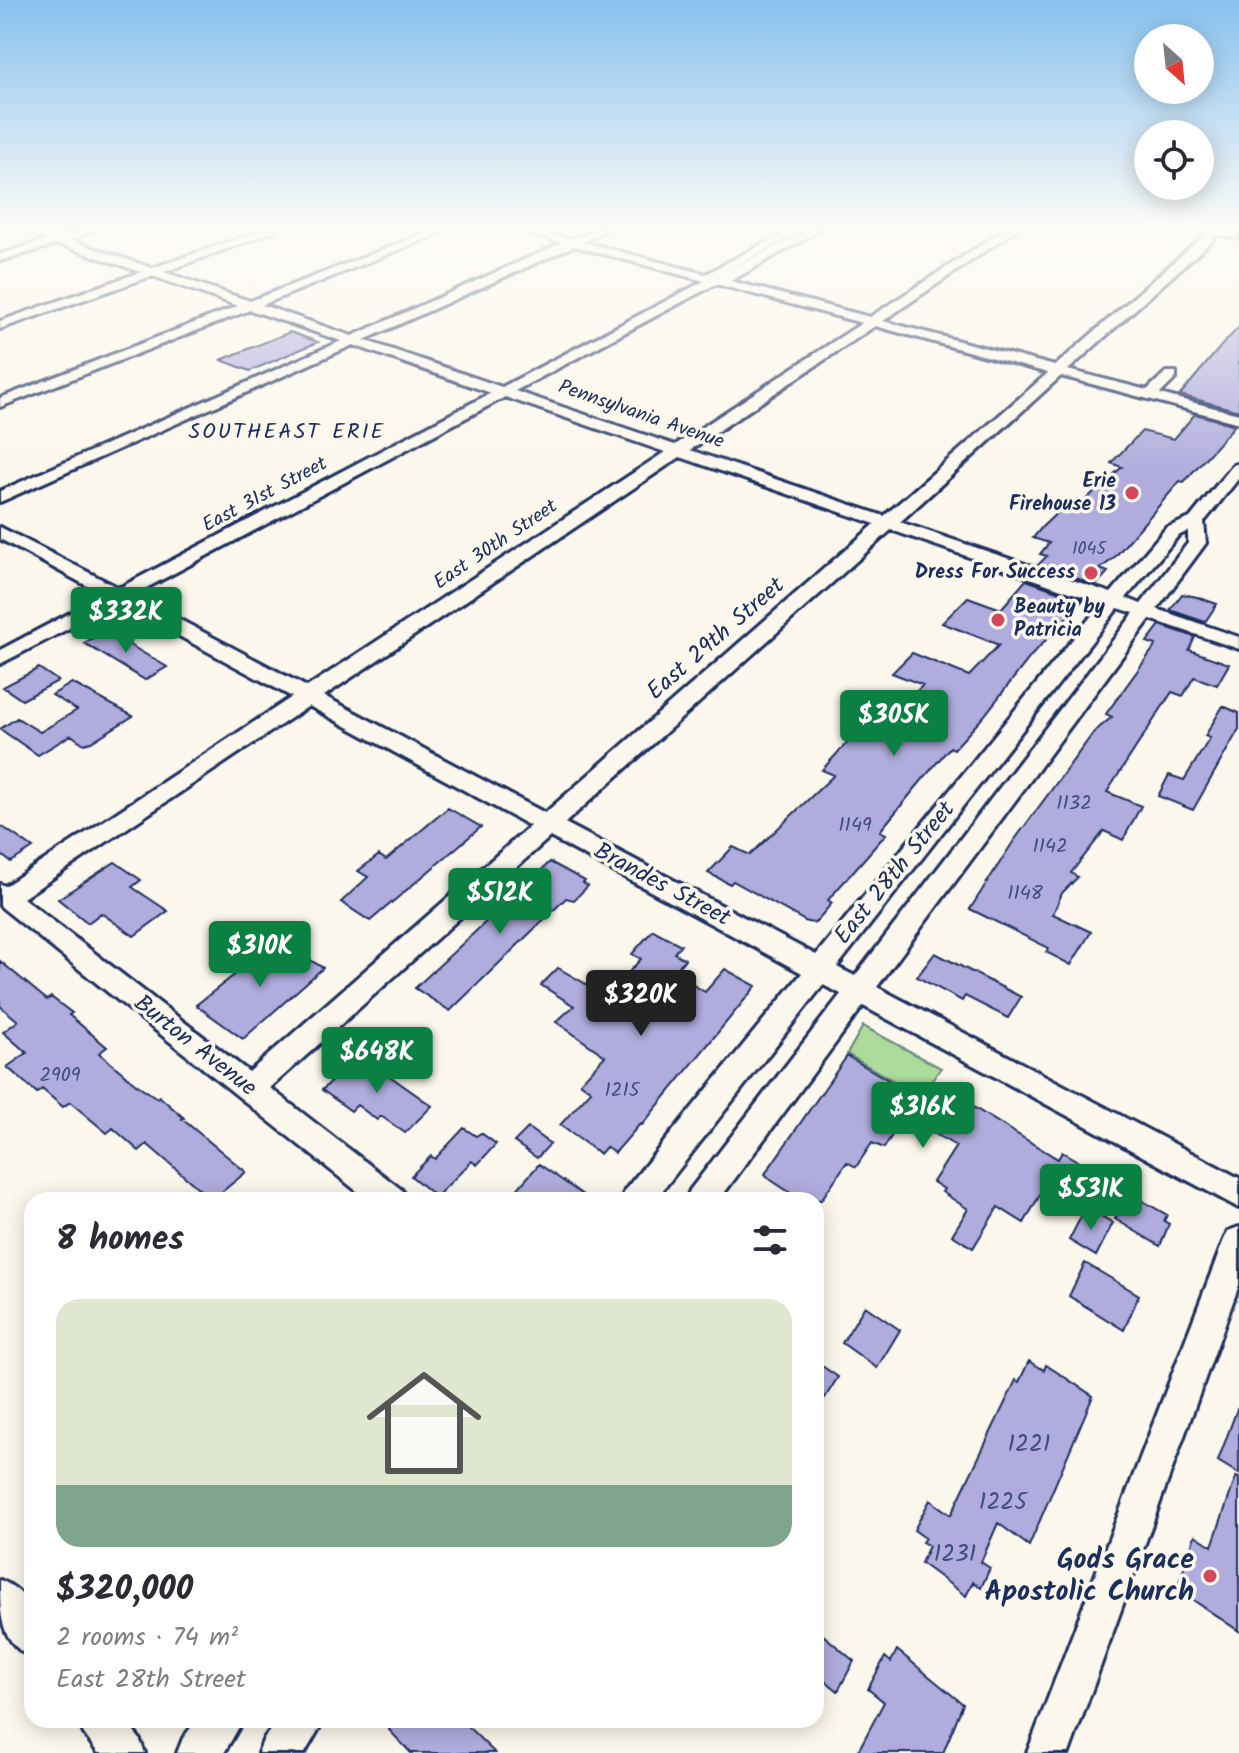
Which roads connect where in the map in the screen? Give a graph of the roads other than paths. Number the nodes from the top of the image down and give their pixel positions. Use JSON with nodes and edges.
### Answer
{"nodes":[{"id":1,"x":38,"y":312,"type":"edge"},
{"id":2,"x":233,"y":312,"type":"edge"},
{"id":3,"x":270,"y":312,"type":"edge"},
{"id":4,"x":416,"y":312,"type":"edge"},
{"id":5,"x":655,"y":312,"type":"edge"},
{"id":6,"x":834,"y":312,"type":"edge"},
{"id":7,"x":887,"y":312,"type":"edge"},
{"id":8,"x":1124,"y":312,"type":"edge"},
{"id":9,"x":872,"y":322,"type":"junction"},
{"id":10,"x":0,"y":325,"type":"edge"},
{"id":11,"x":353,"y":340,"type":"junction"},
{"id":12,"x":1058,"y":371,"type":"junction"},
{"id":13,"x":1171,"y":375,"type":"dead end"},
{"id":14,"x":504,"y":391,"type":"junction"},
{"id":15,"x":1150,"y":395,"type":"junction"},
{"id":16,"x":0,"y":403,"type":"edge"},
{"id":17,"x":1239,"y":419,"type":"edge"},
{"id":18,"x":677,"y":451,"type":"junction"},
{"id":19,"x":1239,"y":468,"type":"edge"},
{"id":20,"x":0,"y":497,"type":"edge"},
{"id":21,"x":1196,"y":522,"type":"junction"},
{"id":22,"x":887,"y":523,"type":"junction"},
{"id":23,"x":0,"y":532,"type":"edge"},
{"id":24,"x":118,"y":595,"type":"junction"},
{"id":25,"x":1115,"y":601,"type":"junction"},
{"id":26,"x":1145,"y":611,"type":"junction"},
{"id":27,"x":1239,"y":643,"type":"edge"},
{"id":28,"x":0,"y":658,"type":"edge"},
{"id":29,"x":307,"y":697,"type":"junction"},
{"id":30,"x":546,"y":823,"type":"junction"},
{"id":31,"x":3,"y":895,"type":"edge"},
{"id":32,"x":819,"y":968,"type":"junction"},
{"id":33,"x":858,"y":988,"type":"junction"},
{"id":34,"x":250,"y":1089,"type":"junction"},
{"id":35,"x":381,"y":1192,"type":"edge"},
{"id":36,"x":642,"y":1192,"type":"edge"},
{"id":37,"x":707,"y":1192,"type":"edge"},
{"id":38,"x":1239,"y":1194,"type":"edge"},
{"id":39,"x":1239,"y":1242,"type":"edge"},
{"id":40,"x":0,"y":1599,"type":"edge"},
{"id":41,"x":24,"y":1628,"type":"edge"},
{"id":42,"x":104,"y":1728,"type":"edge"},
{"id":43,"x":217,"y":1728,"type":"edge"},
{"id":44,"x":298,"y":1728,"type":"edge"},
{"id":45,"x":124,"y":1753,"type":"edge"},
{"id":46,"x":198,"y":1753,"type":"edge"},
{"id":47,"x":279,"y":1753,"type":"edge"},
{"id":48,"x":1048,"y":1753,"type":"edge"}],
"edges":[{"from":1,"to":10,"type":"street"},
{"from":2,"to":16,"type":"street"},
{"from":3,"to":11,"type":"street","name":"Pennsylvania Avenue"},
{"from":4,"to":11,"type":"street"},
{"from":5,"to":14,"type":"street","name":"East 31st Street"},
{"from":6,"to":9,"type":"street"},
{"from":7,"to":9,"type":"street","name":"East 30th Street"},
{"from":8,"to":12,"type":"street","name":"East 29th Street"},
{"from":9,"to":12,"type":"street"},
{"from":9,"to":18,"type":"street","name":"East 30th Street"},
{"from":11,"to":14,"type":"street","name":"Pennsylvania Avenue"},
{"from":11,"to":20,"type":"street"},
{"from":12,"to":15,"type":"street"},
{"from":12,"to":22,"type":"street","name":"East 29th Street"},
{"from":13,"to":15,"type":"street"},
{"from":14,"to":18,"type":"street","name":"Pennsylvania Avenue"},
{"from":14,"to":24,"type":"street","name":"East 31st Street"},
{"from":15,"to":17,"type":"street"},
{"from":18,"to":22,"type":"street","name":"Pennsylvania Avenue"},
{"from":18,"to":29,"type":"street","name":"East 30th Street"},
{"from":19,"to":21,"type":"street","name":"East 28th Street"},
{"from":21,"to":25,"type":"street","name":"East 28th Street"},
{"from":21,"to":26,"type":"street","name":"East 28th Street"},
{"from":22,"to":25,"type":"street","name":"Pennsylvania Avenue"},
{"from":22,"to":30,"type":"street","name":"East 29th Street"},
{"from":23,"to":24,"type":"street","name":"Brandes Street"},
{"from":24,"to":28,"type":"street","name":"East 31st Street"},
{"from":24,"to":29,"type":"street","name":"Brandes Street"},
{"from":25,"to":26,"type":"street","name":"Pennsylvania Avenue"},
{"from":25,"to":32,"type":"street","name":"East 28th Street"},
{"from":26,"to":27,"type":"street","name":"Pennsylvania Avenue"},
{"from":26,"to":33,"type":"street","name":"East 28th Street"},
{"from":29,"to":30,"type":"street","name":"Brandes Street"},
{"from":29,"to":31,"type":"street","name":"East 30th Street"},
{"from":30,"to":32,"type":"street","name":"Brandes Street"},
{"from":30,"to":34,"type":"street","name":"East 29th Street"},
{"from":31,"to":34,"type":"street","name":"Burton Avenue"},
{"from":32,"to":33,"type":"street","name":"Brandes Street"},
{"from":32,"to":36,"type":"street","name":"East 28th Street"},
{"from":33,"to":37,"type":"street","name":"East 28th Street"},
{"from":33,"to":38,"type":"street","name":"Brandes Street"},
{"from":34,"to":35,"type":"street","name":"Burton Avenue"},
{"from":39,"to":48,"type":"street"},
{"from":40,"to":41,"type":"street"},
{"from":42,"to":45,"type":"street"},
{"from":43,"to":46,"type":"street"},
{"from":44,"to":47,"type":"street"}]}
